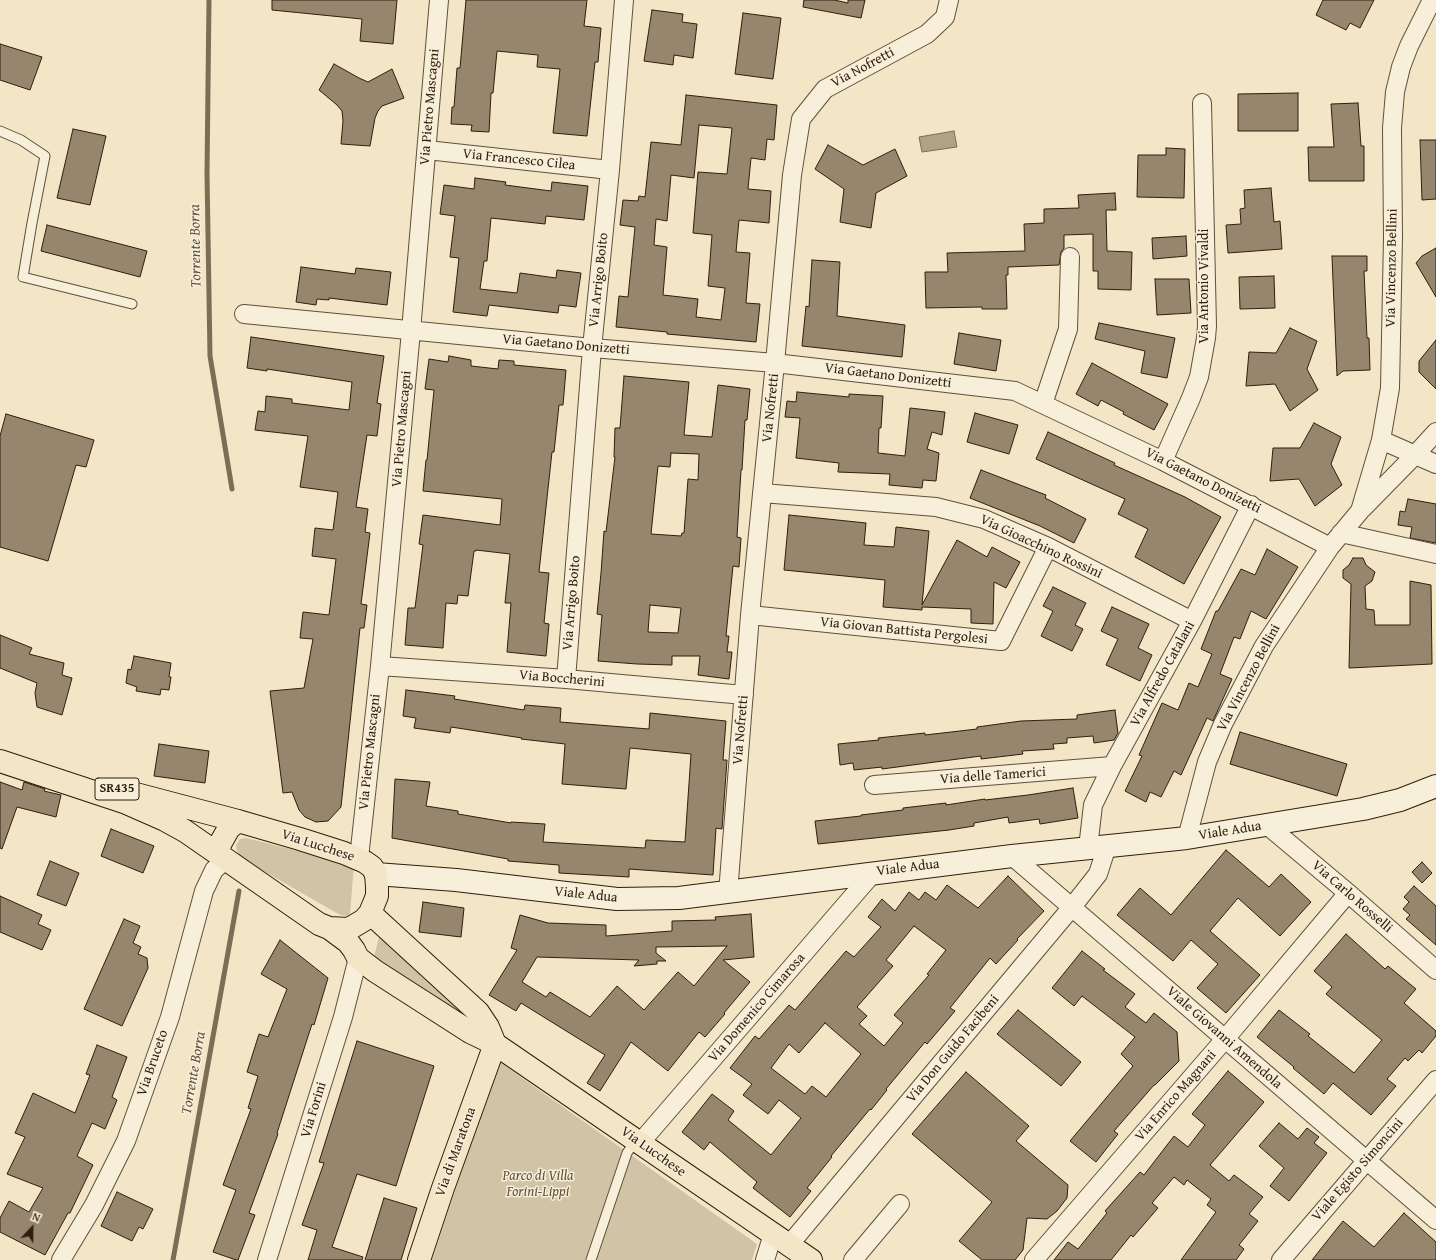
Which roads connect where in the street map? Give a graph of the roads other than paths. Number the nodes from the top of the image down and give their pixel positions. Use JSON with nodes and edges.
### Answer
{"nodes":[{"id":1,"x":439,"y":0,"type":"edge"},
{"id":2,"x":624,"y":0,"type":"edge"},
{"id":3,"x":948,"y":0,"type":"edge"},
{"id":4,"x":1432,"y":0,"type":"edge"},
{"id":5,"x":1202,"y":103,"type":"dead end"},
{"id":6,"x":0,"y":131,"type":"edge"},
{"id":7,"x":427,"y":150,"type":"junction"},
{"id":8,"x":610,"y":170,"type":"junction"},
{"id":9,"x":1070,"y":257,"type":"dead end"},
{"id":10,"x":132,"y":304,"type":"dead end"},
{"id":11,"x":244,"y":314,"type":"dead end"},
{"id":12,"x":411,"y":331,"type":"junction"},
{"id":13,"x":592,"y":348,"type":"junction"},
{"id":14,"x":775,"y":363,"type":"junction"},
{"id":15,"x":1043,"y":404,"type":"junction"},
{"id":16,"x":1436,"y":432,"type":"edge"},
{"id":17,"x":1381,"y":440,"type":"junction"},
{"id":18,"x":1416,"y":455,"type":"junction"},
{"id":19,"x":1163,"y":461,"type":"junction"},
{"id":20,"x":1436,"y":464,"type":"edge"},
{"id":21,"x":762,"y":493,"type":"junction"},
{"id":22,"x":1251,"y":505,"type":"junction"},
{"id":23,"x":1360,"y":511,"type":"junction"},
{"id":24,"x":1336,"y":540,"type":"junction"},
{"id":25,"x":1048,"y":547,"type":"junction"},
{"id":26,"x":1436,"y":554,"type":"edge"},
{"id":27,"x":750,"y":615,"type":"junction"},
{"id":28,"x":1192,"y":621,"type":"junction"},
{"id":29,"x":380,"y":666,"type":"junction"},
{"id":30,"x":566,"y":680,"type":"junction"},
{"id":31,"x":744,"y":695,"type":"junction"},
{"id":32,"x":0,"y":746,"type":"edge"},
{"id":33,"x":0,"y":761,"type":"edge"},
{"id":34,"x":1112,"y":766,"type":"junction"},
{"id":35,"x":874,"y":785,"type":"dead end"},
{"id":36,"x":1436,"y":786,"type":"edge"},
{"id":37,"x":238,"y":821,"type":"junction"},
{"id":38,"x":1267,"y":825,"type":"junction"},
{"id":39,"x":1186,"y":838,"type":"junction"},
{"id":40,"x":1098,"y":847,"type":"junction"},
{"id":41,"x":1012,"y":856,"type":"junction"},
{"id":42,"x":221,"y":857,"type":"junction"},
{"id":43,"x":359,"y":858,"type":"junction"},
{"id":44,"x":873,"y":873,"type":"junction"},
{"id":45,"x":376,"y":874,"type":"junction"},
{"id":46,"x":728,"y":892,"type":"junction"},
{"id":47,"x":1348,"y":893,"type":"junction"},
{"id":48,"x":1072,"y":907,"type":"junction"},
{"id":49,"x":370,"y":914,"type":"junction"},
{"id":50,"x":329,"y":928,"type":"junction"},
{"id":51,"x":358,"y":958,"type":"junction"},
{"id":52,"x":1436,"y":970,"type":"edge"},
{"id":53,"x":1226,"y":1039,"type":"junction"},
{"id":54,"x":495,"y":1044,"type":"junction"},
{"id":55,"x":1436,"y":1080,"type":"edge"},
{"id":56,"x":638,"y":1142,"type":"junction"},
{"id":57,"x":1366,"y":1160,"type":"junction"},
{"id":58,"x":900,"y":1204,"type":"dead end"},
{"id":59,"x":1436,"y":1220,"type":"edge"},
{"id":60,"x":781,"y":1240,"type":"junction"},
{"id":61,"x":61,"y":1260,"type":"edge"},
{"id":62,"x":267,"y":1260,"type":"edge"},
{"id":63,"x":419,"y":1260,"type":"edge"},
{"id":64,"x":591,"y":1260,"type":"edge"},
{"id":65,"x":765,"y":1260,"type":"edge"},
{"id":66,"x":811,"y":1260,"type":"edge"},
{"id":67,"x":853,"y":1260,"type":"edge"},
{"id":68,"x":1034,"y":1260,"type":"edge"},
{"id":69,"x":1281,"y":1260,"type":"edge"}],
"edges":[{"from":1,"to":7,"type":"street","name":"Via Pietro Mascagni"},
{"from":2,"to":8,"type":"street","name":"Via Arrigo Boito"},
{"from":3,"to":14,"type":"street","name":"Via Nofretti"},
{"from":4,"to":17,"type":"street","name":"Via Vincenzo Bellini"},
{"from":5,"to":19,"type":"street","name":"Via Antonio Vivaldi"},
{"from":6,"to":10,"type":"lane"},
{"from":7,"to":8,"type":"street","name":"Via Francesco Cilea"},
{"from":7,"to":12,"type":"street","name":"Via Pietro Mascagni"},
{"from":8,"to":13,"type":"street","name":"Via Arrigo Boito"},
{"from":9,"to":15,"type":"street"},
{"from":11,"to":12,"type":"street","name":"Via Gaetano Donizetti"},
{"from":12,"to":13,"type":"street","name":"Via Gaetano Donizetti"},
{"from":12,"to":29,"type":"street","name":"Via Pietro Mascagni"},
{"from":13,"to":14,"type":"street","name":"Via Gaetano Donizetti"},
{"from":13,"to":30,"type":"street","name":"Via Arrigo Boito"},
{"from":14,"to":15,"type":"street","name":"Via Gaetano Donizetti"},
{"from":14,"to":21,"type":"street","name":"Via Nofretti"},
{"from":15,"to":19,"type":"street","name":"Via Gaetano Donizetti"},
{"from":16,"to":18,"type":"street"},
{"from":17,"to":18,"type":"street"},
{"from":17,"to":23,"type":"street","name":"Via Vincenzo Bellini"},
{"from":18,"to":20,"type":"street"},
{"from":18,"to":23,"type":"street"},
{"from":19,"to":22,"type":"street","name":"Via Gaetano Donizetti"},
{"from":21,"to":25,"type":"street","name":"Via Gioacchino Rossini"},
{"from":21,"to":27,"type":"street","name":"Via Nofretti"},
{"from":22,"to":24,"type":"street","name":"Via Gaetano Donizetti"},
{"from":22,"to":28,"type":"street","name":"Via Alfredo Catalani"},
{"from":23,"to":24,"type":"street","name":"Via Vincenzo Bellini"},
{"from":24,"to":26,"type":"street"},
{"from":24,"to":39,"type":"street","name":"Via Vincenzo Bellini"},
{"from":25,"to":27,"type":"street","name":"Via Giovan Battista Pergolesi"},
{"from":25,"to":28,"type":"street","name":"Via Gioacchino Rossini"},
{"from":27,"to":31,"type":"street","name":"Via Nofretti"},
{"from":28,"to":34,"type":"street","name":"Via Alfredo Catalani"},
{"from":29,"to":30,"type":"street","name":"Via Boccherini"},
{"from":29,"to":43,"type":"street","name":"Via Pietro Mascagni"},
{"from":30,"to":31,"type":"street","name":"Via Boccherini"},
{"from":31,"to":46,"type":"street","name":"Via Nofretti"},
{"from":32,"to":37,"type":"main road","number":"SR435"},
{"from":33,"to":42,"type":"main road","number":"SR435"},
{"from":34,"to":35,"type":"street","name":"Via delle Tamerici"},
{"from":34,"to":40,"type":"street","name":"Via Alfredo Catalani"},
{"from":36,"to":38,"type":"main road","name":"Viale Adua"},
{"from":37,"to":42,"type":"main road"},
{"from":37,"to":43,"type":"main road","name":"Via Lucchese"},
{"from":38,"to":39,"type":"main road","name":"Viale Adua"},
{"from":38,"to":47,"type":"street","name":"Via Carlo Rosselli"},
{"from":39,"to":40,"type":"main road","name":"Viale Adua"},
{"from":40,"to":41,"type":"main road","name":"Viale Adua"},
{"from":40,"to":48,"type":"street","name":"Via Don Guido Facibeni"},
{"from":41,"to":44,"type":"main road","name":"Viale Adua"},
{"from":41,"to":48,"type":"street","name":"Viale Giovanni Amendola"},
{"from":42,"to":50,"type":"main road"},
{"from":42,"to":61,"type":"street","name":"Via Bruceto"},
{"from":43,"to":45,"type":"main road","name":"Via Lucchese"},
{"from":44,"to":46,"type":"main road","name":"Viale Adua"},
{"from":44,"to":56,"type":"street","name":"Via Domenico Cimarosa"},
{"from":45,"to":46,"type":"main road","name":"Viale Adua"},
{"from":45,"to":49,"type":"main road"},
{"from":47,"to":52,"type":"street","name":"Via Carlo Rosselli"},
{"from":47,"to":53,"type":"street","name":"Via Enrico Magnani"},
{"from":48,"to":53,"type":"street","name":"Viale Giovanni Amendola"},
{"from":48,"to":60,"type":"street","name":"Via Don Guido Facibeni"},
{"from":49,"to":50,"type":"main road"},
{"from":49,"to":54,"type":"main road"},
{"from":50,"to":51,"type":"main road"},
{"from":51,"to":54,"type":"main road","name":"Via Lucchese"},
{"from":51,"to":62,"type":"street","name":"Via Forini"},
{"from":53,"to":57,"type":"street","name":"Viale Giovanni Amendola"},
{"from":53,"to":68,"type":"street","name":"Via Enrico Magnani"},
{"from":54,"to":56,"type":"main road","name":"Via Lucchese"},
{"from":54,"to":63,"type":"main road","name":"Via di Maratona"},
{"from":55,"to":57,"type":"street","name":"Viale Egisto Simoncini"},
{"from":56,"to":60,"type":"main road","name":"Via Lucchese"},
{"from":56,"to":64,"type":"lane"},
{"from":57,"to":59,"type":"street","name":"Viale Giovanni Amendola"},
{"from":57,"to":69,"type":"street","name":"Viale Egisto Simoncini"},
{"from":58,"to":67,"type":"street"},
{"from":60,"to":65,"type":"street"},
{"from":60,"to":66,"type":"main road","name":"Via Lucchese"}]}
